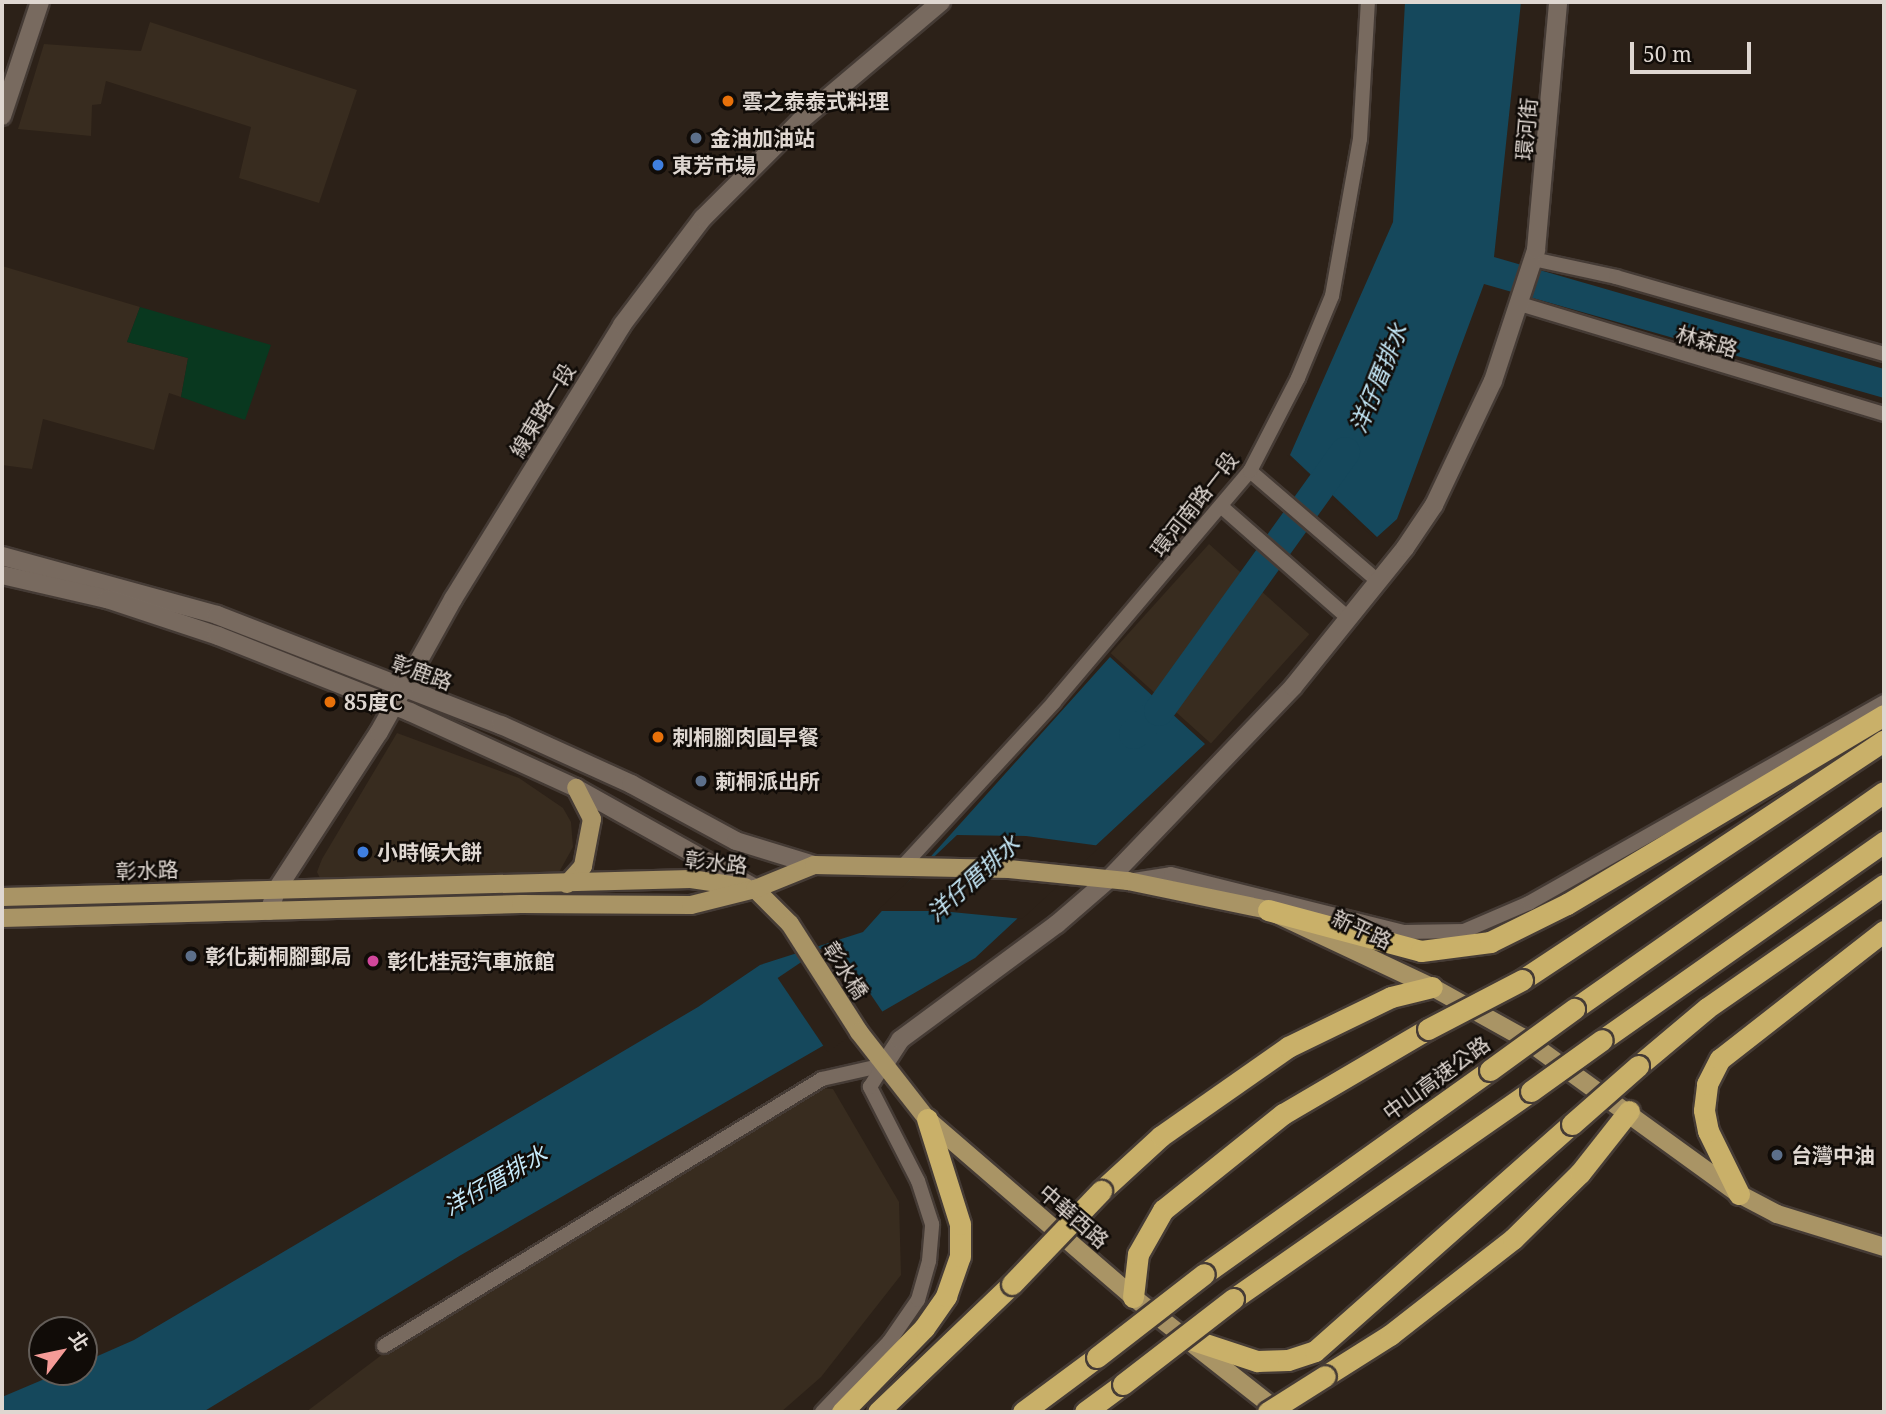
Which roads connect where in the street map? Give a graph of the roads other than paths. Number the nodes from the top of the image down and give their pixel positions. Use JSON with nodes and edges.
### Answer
{"nodes":[{"id":1,"x":40,"y":2,"type":"edge"},
{"id":2,"x":941,"y":2,"type":"edge"},
{"id":3,"x":1368,"y":2,"type":"edge"},
{"id":4,"x":1558,"y":2,"type":"edge"},
{"id":5,"x":2,"y":116,"type":"edge"},
{"id":6,"x":1533,"y":259,"type":"junction"},
{"id":7,"x":1520,"y":304,"type":"junction"},
{"id":8,"x":1884,"y":354,"type":"edge"},
{"id":9,"x":1884,"y":414,"type":"edge"},
{"id":10,"x":1250,"y":471,"type":"junction"},
{"id":11,"x":1223,"y":508,"type":"junction"},
{"id":12,"x":2,"y":556,"type":"edge"},
{"id":13,"x":2,"y":575,"type":"edge"},
{"id":14,"x":1378,"y":581,"type":"junction"},
{"id":15,"x":1348,"y":618,"type":"junction"},
{"id":16,"x":401,"y":689,"type":"junction"},
{"id":17,"x":1884,"y":702,"type":"edge"},
{"id":18,"x":392,"y":706,"type":"junction"},
{"id":19,"x":1884,"y":715,"type":"edge"},
{"id":20,"x":1884,"y":740,"type":"edge"},
{"id":21,"x":576,"y":788,"type":"junction"},
{"id":22,"x":1884,"y":792,"type":"edge"},
{"id":23,"x":1884,"y":842,"type":"edge"},
{"id":24,"x":814,"y":865,"type":"junction"},
{"id":25,"x":902,"y":867,"type":"junction"},
{"id":26,"x":1118,"y":880,"type":"junction"},
{"id":27,"x":567,"y":884,"type":"junction"},
{"id":28,"x":1884,"y":884,"type":"edge"},
{"id":29,"x":276,"y":889,"type":"junction"},
{"id":30,"x":755,"y":889,"type":"junction"},
{"id":31,"x":2,"y":897,"type":"edge"},
{"id":32,"x":1268,"y":910,"type":"junction"},
{"id":33,"x":269,"y":911,"type":"junction"},
{"id":34,"x":2,"y":918,"type":"edge"},
{"id":35,"x":1884,"y":930,"type":"edge"},
{"id":36,"x":1432,"y":987,"type":"junction"},
{"id":37,"x":859,"y":1032,"type":"joint"},
{"id":38,"x":884,"y":1065,"type":"junction"},
{"id":39,"x":1629,"y":1111,"type":"junction"},
{"id":40,"x":927,"y":1119,"type":"junction"},
{"id":41,"x":1739,"y":1194,"type":"junction"},
{"id":42,"x":1884,"y":1247,"type":"edge"},
{"id":43,"x":1133,"y":1297,"type":"junction"},
{"id":44,"x":1190,"y":1339,"type":"junction"},
{"id":45,"x":384,"y":1346,"type":"dead end"},
{"id":46,"x":822,"y":1412,"type":"edge"},
{"id":47,"x":842,"y":1412,"type":"edge"},
{"id":48,"x":878,"y":1412,"type":"edge"},
{"id":49,"x":1023,"y":1412,"type":"edge"},
{"id":50,"x":1085,"y":1412,"type":"edge"},
{"id":51,"x":1268,"y":1412,"type":"edge"},
{"id":52,"x":1279,"y":1412,"type":"edge"}],
"edges":[{"from":1,"to":5,"type":"main road"},
{"from":2,"to":16,"type":"main road","name":"線東路一段"},
{"from":3,"to":10,"type":"street","name":"環河南路一段"},
{"from":4,"to":6,"type":"main road","name":"環河街"},
{"from":6,"to":7,"type":"main road","name":"環河街"},
{"from":6,"to":8,"type":"street","name":"林森路"},
{"from":7,"to":9,"type":"street","name":"林森路"},
{"from":7,"to":14,"type":"main road","name":"環河街"},
{"from":10,"to":11,"type":"street","name":"環河南路一段"},
{"from":10,"to":14,"type":"street"},
{"from":11,"to":15,"type":"street"},
{"from":11,"to":25,"type":"street","name":"環河南路一段"},
{"from":12,"to":16,"type":"main road","name":"彰鹿路"},
{"from":13,"to":18,"type":"main road","name":"彰鹿路"},
{"from":14,"to":15,"type":"main road","name":"環河街"},
{"from":15,"to":26,"type":"main road","name":"環河街"},
{"from":16,"to":18,"type":"main road","name":"線東路一段"},
{"from":16,"to":24,"type":"main road","name":"彰鹿路"},
{"from":17,"to":26,"type":"street"},
{"from":18,"to":21,"type":"main road","name":"彰鹿路"},
{"from":18,"to":29,"type":"main road","name":"線東路一段"},
{"from":19,"to":32,"type":"highway"},
{"from":20,"to":43,"type":"highway","bridge":true},
{"from":21,"to":27,"type":"main road"},
{"from":21,"to":30,"type":"main road","name":"彰鹿路"},
{"from":22,"to":49,"type":"highway","name":"中山高速公路","bridge":true},
{"from":23,"to":50,"type":"highway","bridge":true},
{"from":24,"to":25,"type":"main road","name":"新平路"},
{"from":24,"to":30,"type":"main road","name":"新平路"},
{"from":25,"to":26,"type":"main road","name":"新平路"},
{"from":26,"to":32,"type":"main road","name":"新平路"},
{"from":26,"to":38,"type":"main road","name":"環河街"},
{"from":27,"to":29,"type":"main road","name":"彰水路"},
{"from":27,"to":30,"type":"main road","name":"彰水路"},
{"from":28,"to":44,"type":"highway","bridge":true},
{"from":29,"to":31,"type":"main road","name":"彰水路"},
{"from":29,"to":33,"type":"main road","name":"線東路一段"},
{"from":30,"to":33,"type":"main road","name":"彰水路"},
{"from":30,"to":37,"type":"main road","name":"彰水橋"},
{"from":32,"to":36,"type":"main road","name":"新平路"},
{"from":33,"to":34,"type":"main road","name":"彰水路"},
{"from":35,"to":41,"type":"highway"},
{"from":36,"to":39,"type":"main road","name":"新平路"},
{"from":36,"to":48,"type":"highway","bridge":true},
{"from":37,"to":38,"type":"main road","name":"中華西路"},
{"from":38,"to":40,"type":"main road","name":"中華西路"},
{"from":38,"to":45,"type":"street"},
{"from":38,"to":46,"type":"street"},
{"from":39,"to":41,"type":"main road","name":"新平路"},
{"from":39,"to":51,"type":"highway","bridge":true},
{"from":40,"to":43,"type":"main road","name":"中華西路"},
{"from":40,"to":47,"type":"highway"},
{"from":41,"to":42,"type":"main road","name":"新平路"},
{"from":43,"to":44,"type":"main road","name":"中華西路"},
{"from":44,"to":52,"type":"main road","name":"中華西路"}]}
